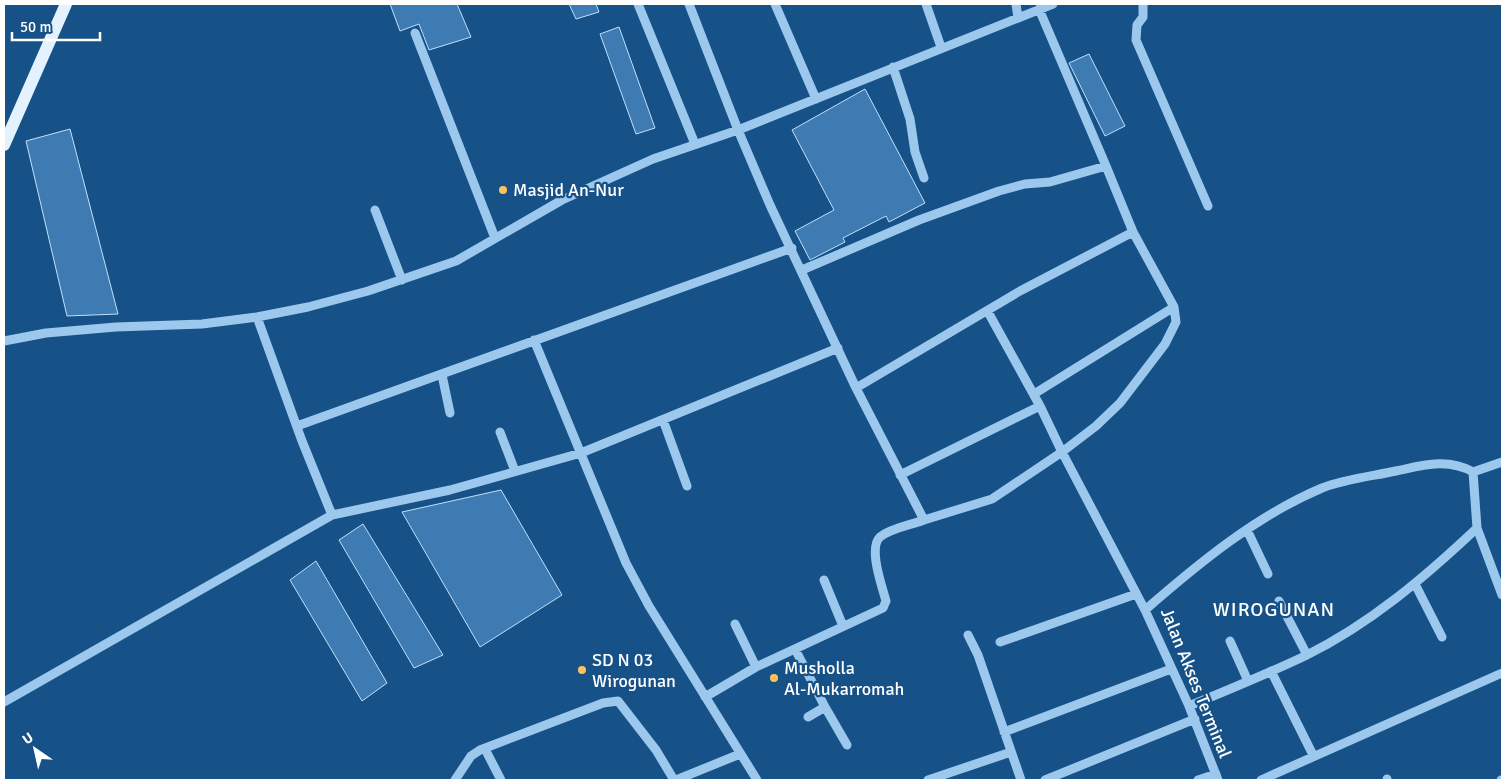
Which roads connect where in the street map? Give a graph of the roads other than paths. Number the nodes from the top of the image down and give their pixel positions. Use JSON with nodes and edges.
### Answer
{"nodes":[{"id":1,"x":66,"y":4,"type":"edge"},
{"id":2,"x":638,"y":4,"type":"edge"},
{"id":3,"x":689,"y":4,"type":"edge"},
{"id":4,"x":775,"y":4,"type":"edge"},
{"id":5,"x":926,"y":4,"type":"edge"},
{"id":6,"x":1016,"y":4,"type":"edge"},
{"id":7,"x":1053,"y":4,"type":"edge"},
{"id":8,"x":1142,"y":4,"type":"edge"},
{"id":9,"x":1040,"y":9,"type":"junction"},
{"id":10,"x":1018,"y":18,"type":"junction"},
{"id":11,"x":415,"y":33,"type":"dead end"},
{"id":12,"x":942,"y":47,"type":"junction"},
{"id":13,"x":892,"y":68,"type":"junction"},
{"id":14,"x":816,"y":99,"type":"junction"},
{"id":15,"x":738,"y":130,"type":"junction"},
{"id":16,"x":695,"y":144,"type":"junction"},
{"id":17,"x":4,"y":146,"type":"edge"},
{"id":18,"x":1106,"y":166,"type":"junction"},
{"id":19,"x":924,"y":178,"type":"dead end"},
{"id":20,"x":1208,"y":206,"type":"dead end"},
{"id":21,"x":375,"y":210,"type":"dead end"},
{"id":22,"x":1133,"y":232,"type":"junction"},
{"id":23,"x":495,"y":238,"type":"junction"},
{"id":24,"x":792,"y":248,"type":"junction"},
{"id":25,"x":802,"y":270,"type":"junction"},
{"id":26,"x":402,"y":280,"type":"junction"},
{"id":27,"x":1174,"y":307,"type":"junction"},
{"id":28,"x":988,"y":312,"type":"junction"},
{"id":29,"x":257,"y":317,"type":"junction"},
{"id":30,"x":534,"y":340,"type":"junction"},
{"id":31,"x":4,"y":341,"type":"edge"},
{"id":32,"x":838,"y":348,"type":"junction"},
{"id":33,"x":442,"y":375,"type":"junction"},
{"id":34,"x":856,"y":388,"type":"junction"},
{"id":35,"x":1034,"y":394,"type":"junction"},
{"id":36,"x":1040,"y":406,"type":"junction"},
{"id":37,"x":450,"y":412,"type":"dead end"},
{"id":38,"x":663,"y":420,"type":"junction"},
{"id":39,"x":297,"y":426,"type":"junction"},
{"id":40,"x":500,"y":432,"type":"dead end"},
{"id":41,"x":582,"y":453,"type":"junction"},
{"id":42,"x":1064,"y":456,"type":"junction"},
{"id":43,"x":1502,"y":462,"type":"edge"},
{"id":44,"x":514,"y":471,"type":"junction"},
{"id":45,"x":1473,"y":472,"type":"junction"},
{"id":46,"x":900,"y":475,"type":"junction"},
{"id":47,"x":687,"y":486,"type":"dead end"},
{"id":48,"x":332,"y":515,"type":"junction"},
{"id":49,"x":924,"y":520,"type":"junction"},
{"id":50,"x":1477,"y":528,"type":"junction"},
{"id":51,"x":1247,"y":530,"type":"junction"},
{"id":52,"x":1268,"y":574,"type":"dead end"},
{"id":53,"x":824,"y":580,"type":"dead end"},
{"id":54,"x":1415,"y":584,"type":"junction"},
{"id":55,"x":1136,"y":594,"type":"junction"},
{"id":56,"x":1502,"y":595,"type":"edge"},
{"id":57,"x":1279,"y":601,"type":"dead end"},
{"id":58,"x":1145,"y":610,"type":"junction"},
{"id":59,"x":735,"y":624,"type":"dead end"},
{"id":60,"x":843,"y":626,"type":"junction"},
{"id":61,"x":968,"y":634,"type":"dead end"},
{"id":62,"x":1442,"y":638,"type":"dead end"},
{"id":63,"x":1230,"y":641,"type":"dead end"},
{"id":64,"x":1000,"y":642,"type":"dead end"},
{"id":65,"x":795,"y":649,"type":"junction"},
{"id":66,"x":1307,"y":655,"type":"junction"},
{"id":67,"x":756,"y":668,"type":"junction"},
{"id":68,"x":1170,"y":668,"type":"junction"},
{"id":69,"x":1271,"y":671,"type":"junction"},
{"id":70,"x":1502,"y":673,"type":"edge"},
{"id":71,"x":1248,"y":681,"type":"junction"},
{"id":72,"x":705,"y":697,"type":"junction"},
{"id":73,"x":4,"y":702,"type":"edge"},
{"id":74,"x":1189,"y":706,"type":"junction"},
{"id":75,"x":825,"y":707,"type":"junction"},
{"id":76,"x":808,"y":717,"type":"dead end"},
{"id":77,"x":1195,"y":719,"type":"junction"},
{"id":78,"x":1004,"y":732,"type":"junction"},
{"id":79,"x":848,"y":745,"type":"dead end"},
{"id":80,"x":485,"y":749,"type":"junction"},
{"id":81,"x":1011,"y":752,"type":"junction"},
{"id":82,"x":740,"y":754,"type":"junction"},
{"id":83,"x":1314,"y":755,"type":"junction"},
{"id":84,"x":1217,"y":777,"type":"edge"},
{"id":85,"x":455,"y":780,"type":"edge"},
{"id":86,"x":501,"y":780,"type":"edge"},
{"id":87,"x":675,"y":780,"type":"edge"},
{"id":88,"x":757,"y":780,"type":"edge"},
{"id":89,"x":928,"y":780,"type":"edge"},
{"id":90,"x":1021,"y":780,"type":"edge"},
{"id":91,"x":1045,"y":780,"type":"edge"},
{"id":92,"x":1198,"y":780,"type":"edge"},
{"id":93,"x":1262,"y":780,"type":"edge"}],
"edges":[{"from":1,"to":17,"type":"main road"},
{"from":2,"to":16,"type":"street"},
{"from":3,"to":15,"type":"street"},
{"from":4,"to":14,"type":"street"},
{"from":5,"to":12,"type":"street"},
{"from":6,"to":10,"type":"street"},
{"from":7,"to":9,"type":"street"},
{"from":8,"to":20,"type":"street"},
{"from":9,"to":10,"type":"street"},
{"from":9,"to":18,"type":"street"},
{"from":10,"to":12,"type":"street"},
{"from":11,"to":23,"type":"street"},
{"from":12,"to":13,"type":"street"},
{"from":13,"to":14,"type":"street"},
{"from":13,"to":19,"type":"street"},
{"from":14,"to":15,"type":"street"},
{"from":15,"to":16,"type":"street"},
{"from":15,"to":24,"type":"street"},
{"from":16,"to":23,"type":"street"},
{"from":18,"to":22,"type":"street"},
{"from":18,"to":25,"type":"street"},
{"from":21,"to":26,"type":"street"},
{"from":22,"to":27,"type":"street"},
{"from":22,"to":28,"type":"street"},
{"from":23,"to":26,"type":"street"},
{"from":24,"to":25,"type":"street"},
{"from":24,"to":30,"type":"street"},
{"from":25,"to":32,"type":"street"},
{"from":26,"to":29,"type":"street"},
{"from":27,"to":35,"type":"street"},
{"from":27,"to":42,"type":"street"},
{"from":28,"to":34,"type":"street"},
{"from":28,"to":35,"type":"street"},
{"from":29,"to":31,"type":"street"},
{"from":29,"to":39,"type":"street"},
{"from":30,"to":33,"type":"street"},
{"from":30,"to":41,"type":"street"},
{"from":32,"to":34,"type":"street"},
{"from":32,"to":38,"type":"street"},
{"from":33,"to":37,"type":"street"},
{"from":33,"to":39,"type":"street"},
{"from":34,"to":46,"type":"street"},
{"from":35,"to":36,"type":"street"},
{"from":36,"to":42,"type":"street"},
{"from":36,"to":46,"type":"street"},
{"from":38,"to":41,"type":"street"},
{"from":38,"to":47,"type":"street"},
{"from":39,"to":48,"type":"street"},
{"from":40,"to":44,"type":"street"},
{"from":41,"to":44,"type":"street"},
{"from":41,"to":72,"type":"street"},
{"from":42,"to":49,"type":"street"},
{"from":42,"to":55,"type":"street"},
{"from":43,"to":45,"type":"street"},
{"from":44,"to":48,"type":"street"},
{"from":45,"to":50,"type":"street"},
{"from":45,"to":51,"type":"street","name":"Jalan Akses Terminal"},
{"from":46,"to":49,"type":"street"},
{"from":48,"to":73,"type":"street"},
{"from":49,"to":60,"type":"street"},
{"from":50,"to":54,"type":"street"},
{"from":50,"to":56,"type":"street"},
{"from":51,"to":52,"type":"street"},
{"from":51,"to":58,"type":"street","name":"Jalan Akses Terminal"},
{"from":53,"to":60,"type":"street"},
{"from":54,"to":62,"type":"street"},
{"from":54,"to":66,"type":"street"},
{"from":55,"to":58,"type":"street"},
{"from":55,"to":64,"type":"street"},
{"from":57,"to":66,"type":"street"},
{"from":58,"to":68,"type":"street","name":"Jalan Akses Terminal"},
{"from":59,"to":67,"type":"street"},
{"from":60,"to":65,"type":"street"},
{"from":61,"to":78,"type":"street"},
{"from":63,"to":71,"type":"street"},
{"from":65,"to":67,"type":"street"},
{"from":65,"to":75,"type":"street"},
{"from":66,"to":69,"type":"street"},
{"from":67,"to":72,"type":"street"},
{"from":68,"to":74,"type":"street","name":"Jalan Akses Terminal"},
{"from":68,"to":78,"type":"street"},
{"from":69,"to":71,"type":"street"},
{"from":69,"to":83,"type":"street"},
{"from":70,"to":83,"type":"street"},
{"from":71,"to":74,"type":"street"},
{"from":72,"to":82,"type":"street"},
{"from":74,"to":77,"type":"street","name":"Jalan Akses Terminal"},
{"from":75,"to":76,"type":"street"},
{"from":75,"to":79,"type":"street"},
{"from":77,"to":84,"type":"street","name":"Jalan Akses Terminal"},
{"from":77,"to":91,"type":"street"},
{"from":78,"to":81,"type":"street"},
{"from":80,"to":85,"type":"street"},
{"from":80,"to":86,"type":"street"},
{"from":80,"to":87,"type":"street"},
{"from":81,"to":89,"type":"street"},
{"from":81,"to":90,"type":"street"},
{"from":82,"to":87,"type":"street"},
{"from":82,"to":88,"type":"street"},
{"from":83,"to":93,"type":"street"},
{"from":84,"to":92,"type":"street"}]}
